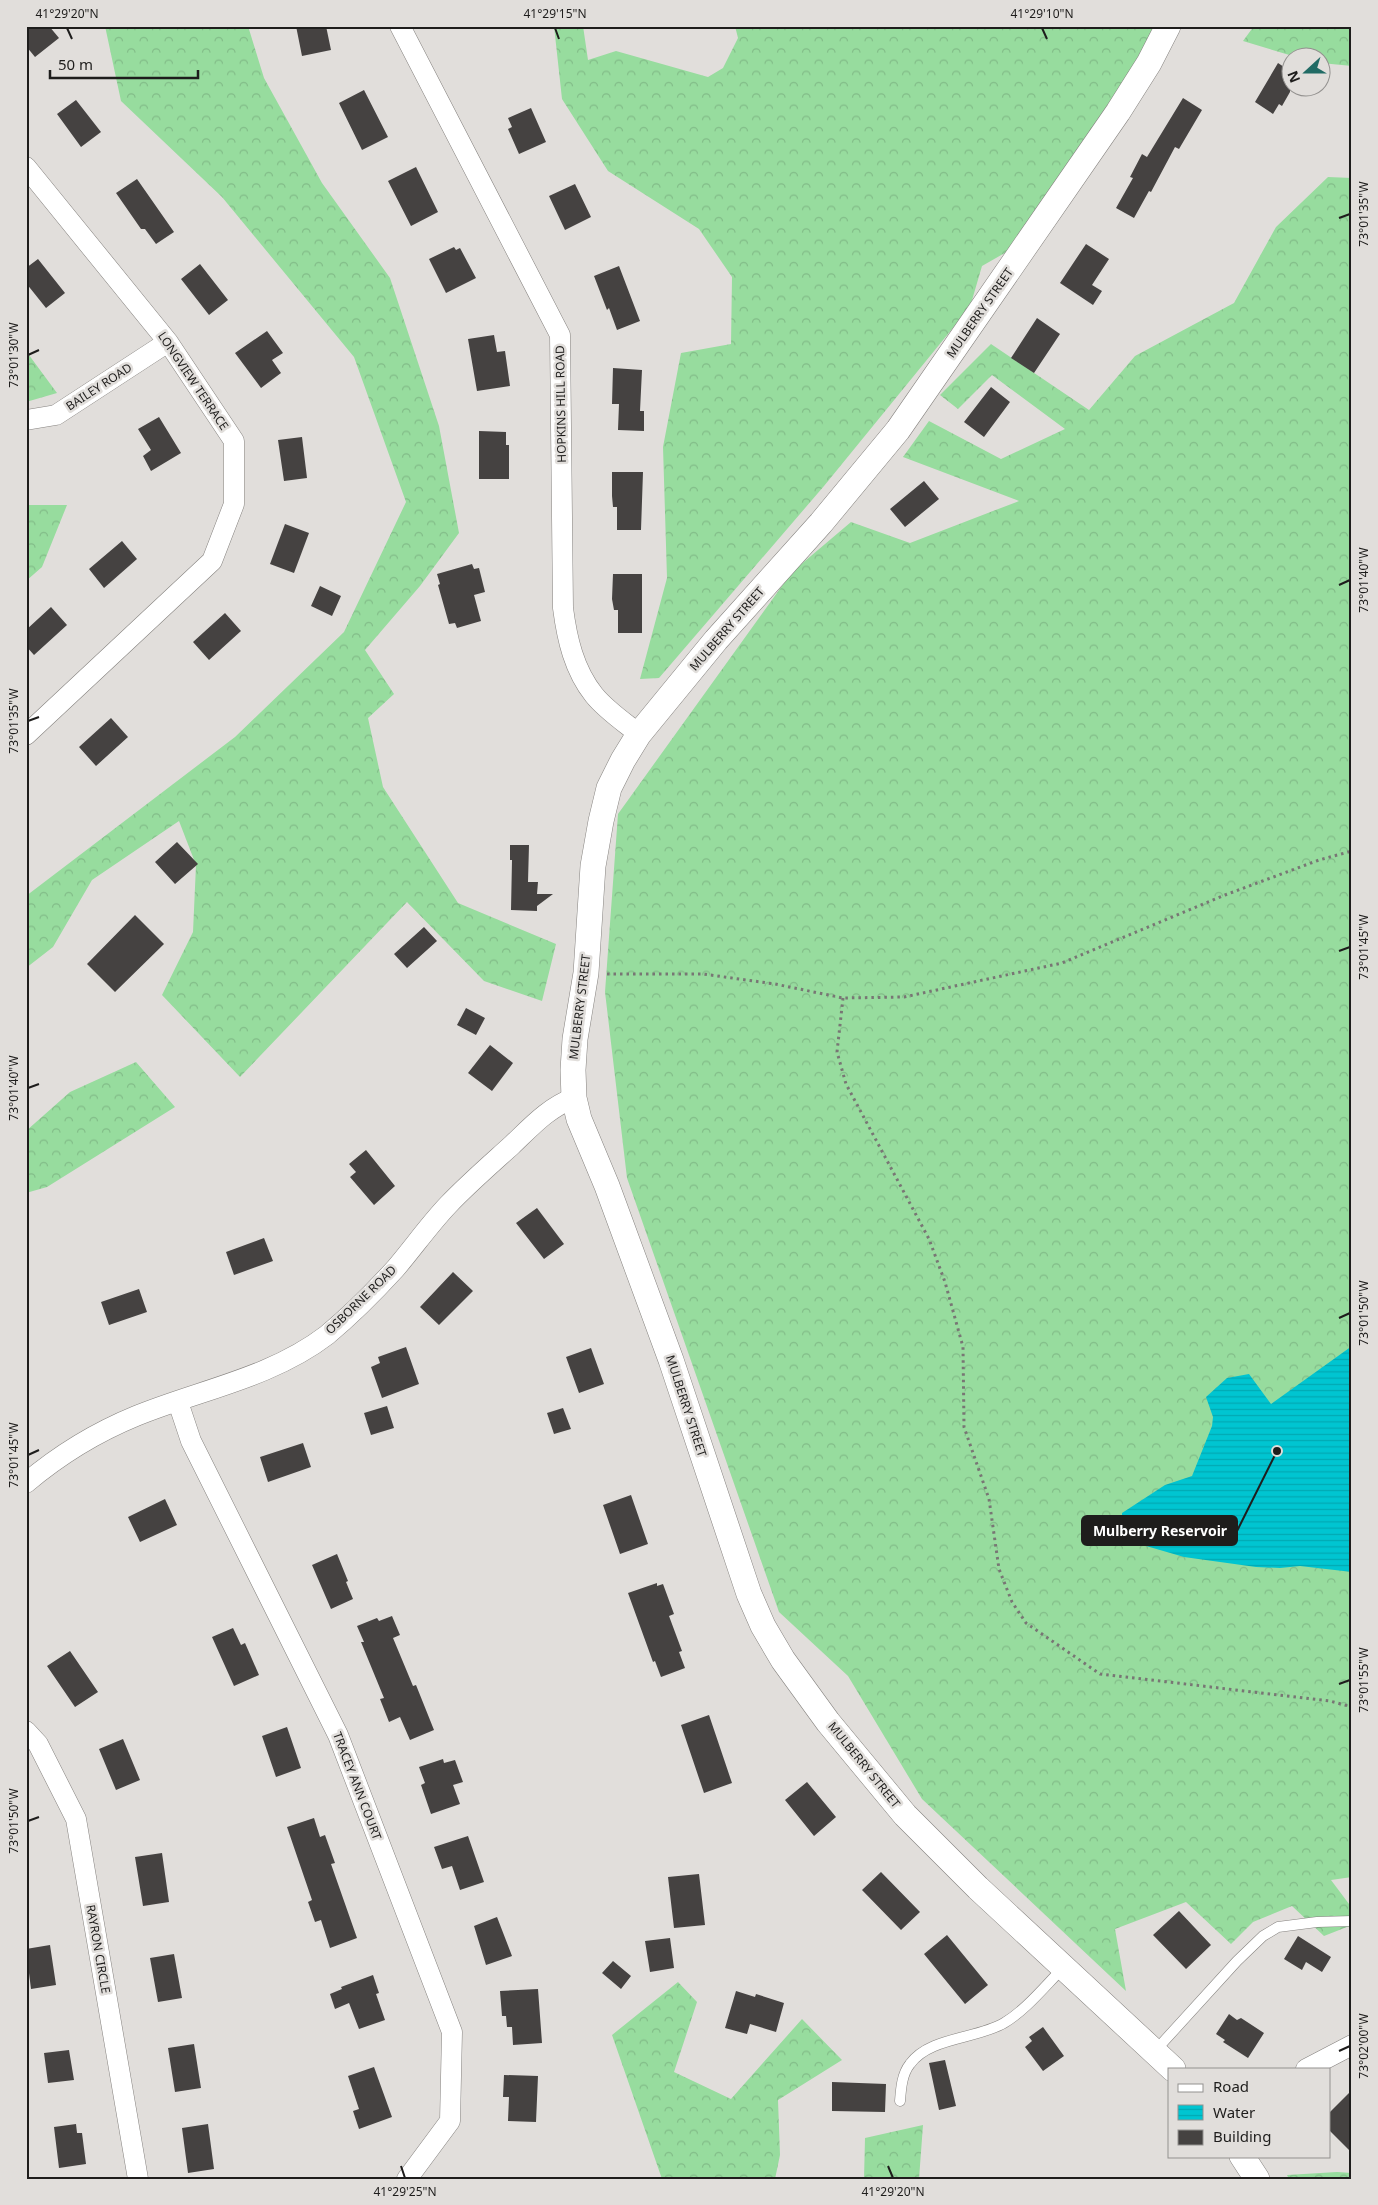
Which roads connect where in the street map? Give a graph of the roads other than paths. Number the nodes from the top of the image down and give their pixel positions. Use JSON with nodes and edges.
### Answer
{"nodes":[{"id":1,"x":400,"y":26,"type":"edge"},
{"id":2,"x":1168,"y":26,"type":"edge"},
{"id":3,"x":26,"y":167,"type":"edge"},
{"id":4,"x":168,"y":342,"type":"junction"},
{"id":5,"x":26,"y":420,"type":"edge"},
{"id":6,"x":638,"y":734,"type":"junction"},
{"id":7,"x":26,"y":735,"type":"edge"},
{"id":8,"x":574,"y":1098,"type":"junction"},
{"id":9,"x":178,"y":1402,"type":"junction"},
{"id":10,"x":26,"y":1483,"type":"edge"},
{"id":11,"x":26,"y":1731,"type":"edge"},
{"id":12,"x":1352,"y":1921,"type":"edge"},
{"id":13,"x":1065,"y":1967,"type":"junction"},
{"id":14,"x":1352,"y":2045,"type":"edge"},
{"id":15,"x":1155,"y":2051,"type":"junction"},
{"id":16,"x":1172,"y":2068,"type":"edge"},
{"id":17,"x":1308,"y":2068,"type":"edge"},
{"id":18,"x":900,"y":2101,"type":"dead end"},
{"id":19,"x":1243,"y":2158,"type":"edge"},
{"id":20,"x":138,"y":2179,"type":"edge"},
{"id":21,"x":407,"y":2179,"type":"edge"},
{"id":22,"x":1257,"y":2179,"type":"edge"}],
"edges":[{"from":1,"to":6,"type":"street","name":"HOPKINS HILL ROAD"},
{"from":2,"to":6,"type":"street","name":"MULBERRY STREET"},
{"from":3,"to":4,"type":"street","name":"LONGVIEW TERRACE"},
{"from":4,"to":5,"type":"street","name":"BAILEY ROAD"},
{"from":4,"to":7,"type":"street","name":"LONGVIEW TERRACE"},
{"from":6,"to":8,"type":"street","name":"MULBERRY STREET"},
{"from":8,"to":9,"type":"street","name":"OSBORNE ROAD"},
{"from":8,"to":13,"type":"street","name":"MULBERRY STREET"},
{"from":9,"to":10,"type":"street","name":"OSBORNE ROAD"},
{"from":9,"to":21,"type":"street","name":"TRACEY ANN COURT"},
{"from":11,"to":20,"type":"street","name":"RAYRON CIRCLE"},
{"from":12,"to":15,"type":"lane"},
{"from":13,"to":15,"type":"street","name":"MULBERRY STREET"},
{"from":13,"to":18,"type":"lane"},
{"from":14,"to":17,"type":"street"},
{"from":15,"to":16,"type":"street","name":"MULBERRY STREET"},
{"from":19,"to":22,"type":"street"}]}
